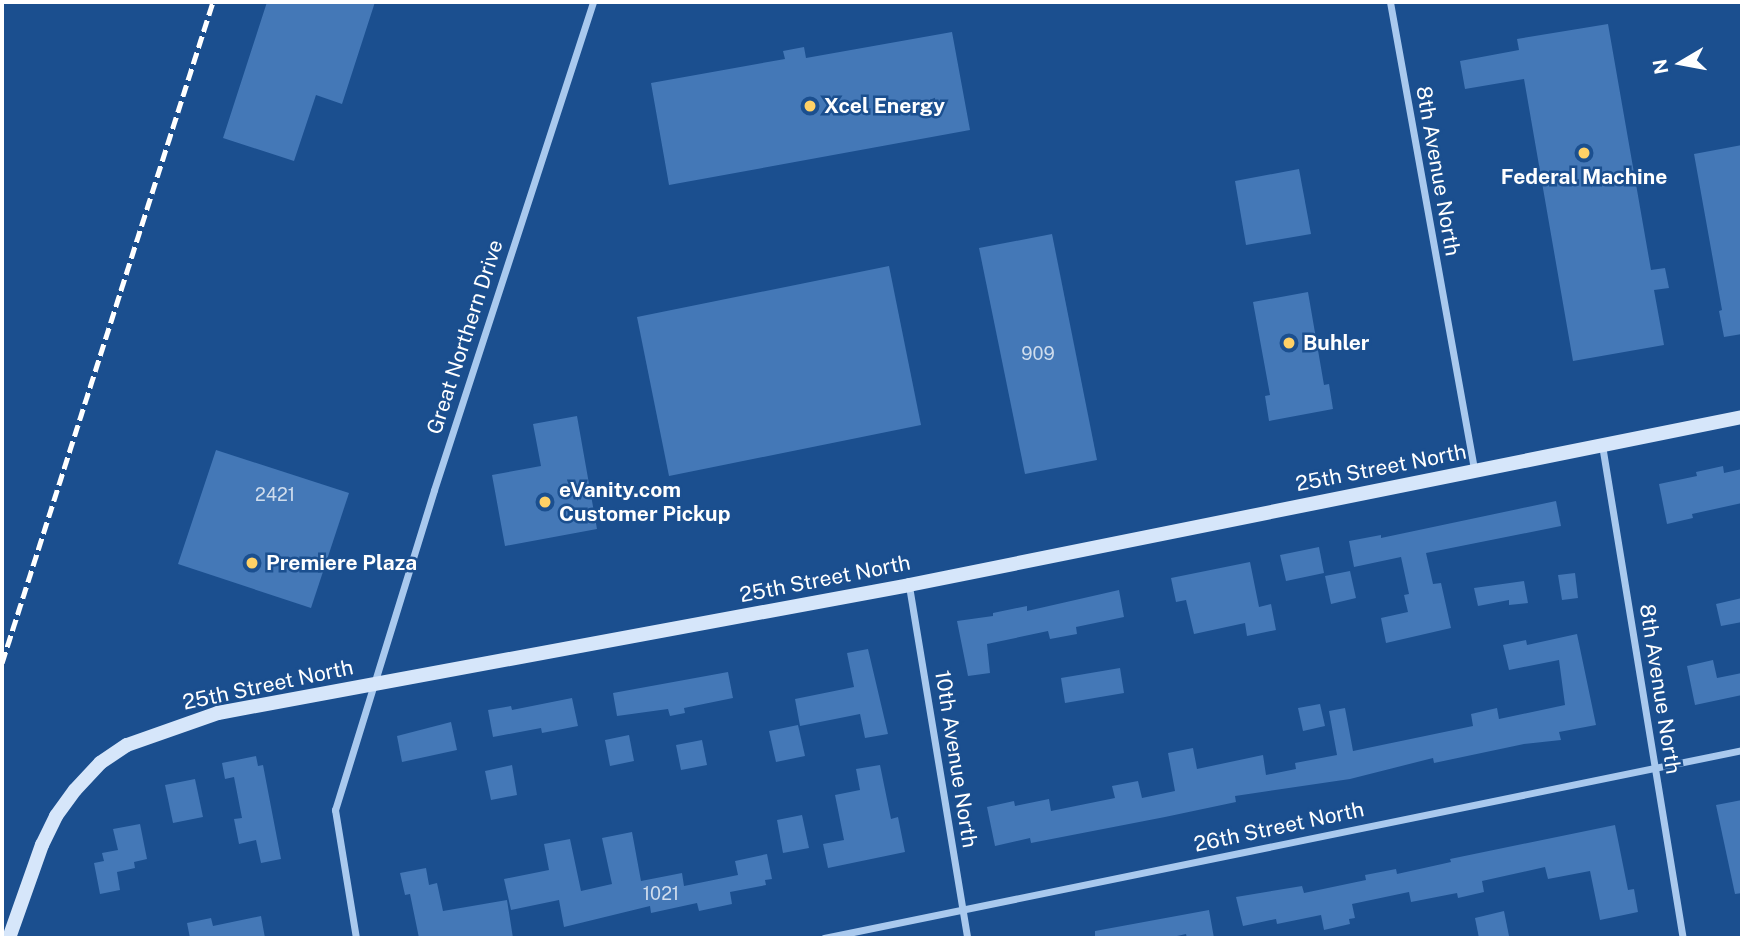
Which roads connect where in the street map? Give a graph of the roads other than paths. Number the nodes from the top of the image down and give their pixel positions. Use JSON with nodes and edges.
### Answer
{"nodes":[{"id":1,"x":593,"y":2,"type":"edge"},
{"id":2,"x":1390,"y":2,"type":"edge"},
{"id":3,"x":1742,"y":417,"type":"edge"},
{"id":4,"x":1602,"y":445,"type":"junction"},
{"id":5,"x":1475,"y":471,"type":"junction"},
{"id":6,"x":909,"y":585,"type":"junction"},
{"id":7,"x":374,"y":684,"type":"junction"},
{"id":8,"x":1742,"y":750,"type":"edge"},
{"id":9,"x":1655,"y":767,"type":"junction"},
{"id":10,"x":963,"y":909,"type":"junction"},
{"id":11,"x":9,"y":938,"type":"edge"},
{"id":12,"x":356,"y":938,"type":"edge"},
{"id":13,"x":824,"y":938,"type":"edge"},
{"id":14,"x":967,"y":938,"type":"edge"},
{"id":15,"x":1683,"y":938,"type":"edge"}],
"edges":[{"from":1,"to":7,"type":"street","name":"Great Northern Drive"},
{"from":2,"to":5,"type":"street","name":"8th Avenue North"},
{"from":3,"to":4,"type":"street","name":"25th Street North"},
{"from":4,"to":5,"type":"street","name":"25th Street North"},
{"from":4,"to":9,"type":"street","name":"8th Avenue North"},
{"from":5,"to":6,"type":"street","name":"25th Street North"},
{"from":6,"to":7,"type":"street","name":"25th Street North"},
{"from":6,"to":10,"type":"street","name":"10th Avenue North"},
{"from":7,"to":11,"type":"street","name":"25th Street North"},
{"from":7,"to":12,"type":"street","name":"Great Northern Drive"},
{"from":8,"to":9,"type":"street","name":"26th Street North"},
{"from":9,"to":10,"type":"street","name":"26th Street North"},
{"from":9,"to":15,"type":"street","name":"8th Avenue North"},
{"from":10,"to":13,"type":"street","name":"26th Street North"},
{"from":10,"to":14,"type":"street","name":"10th Avenue North"}]}
